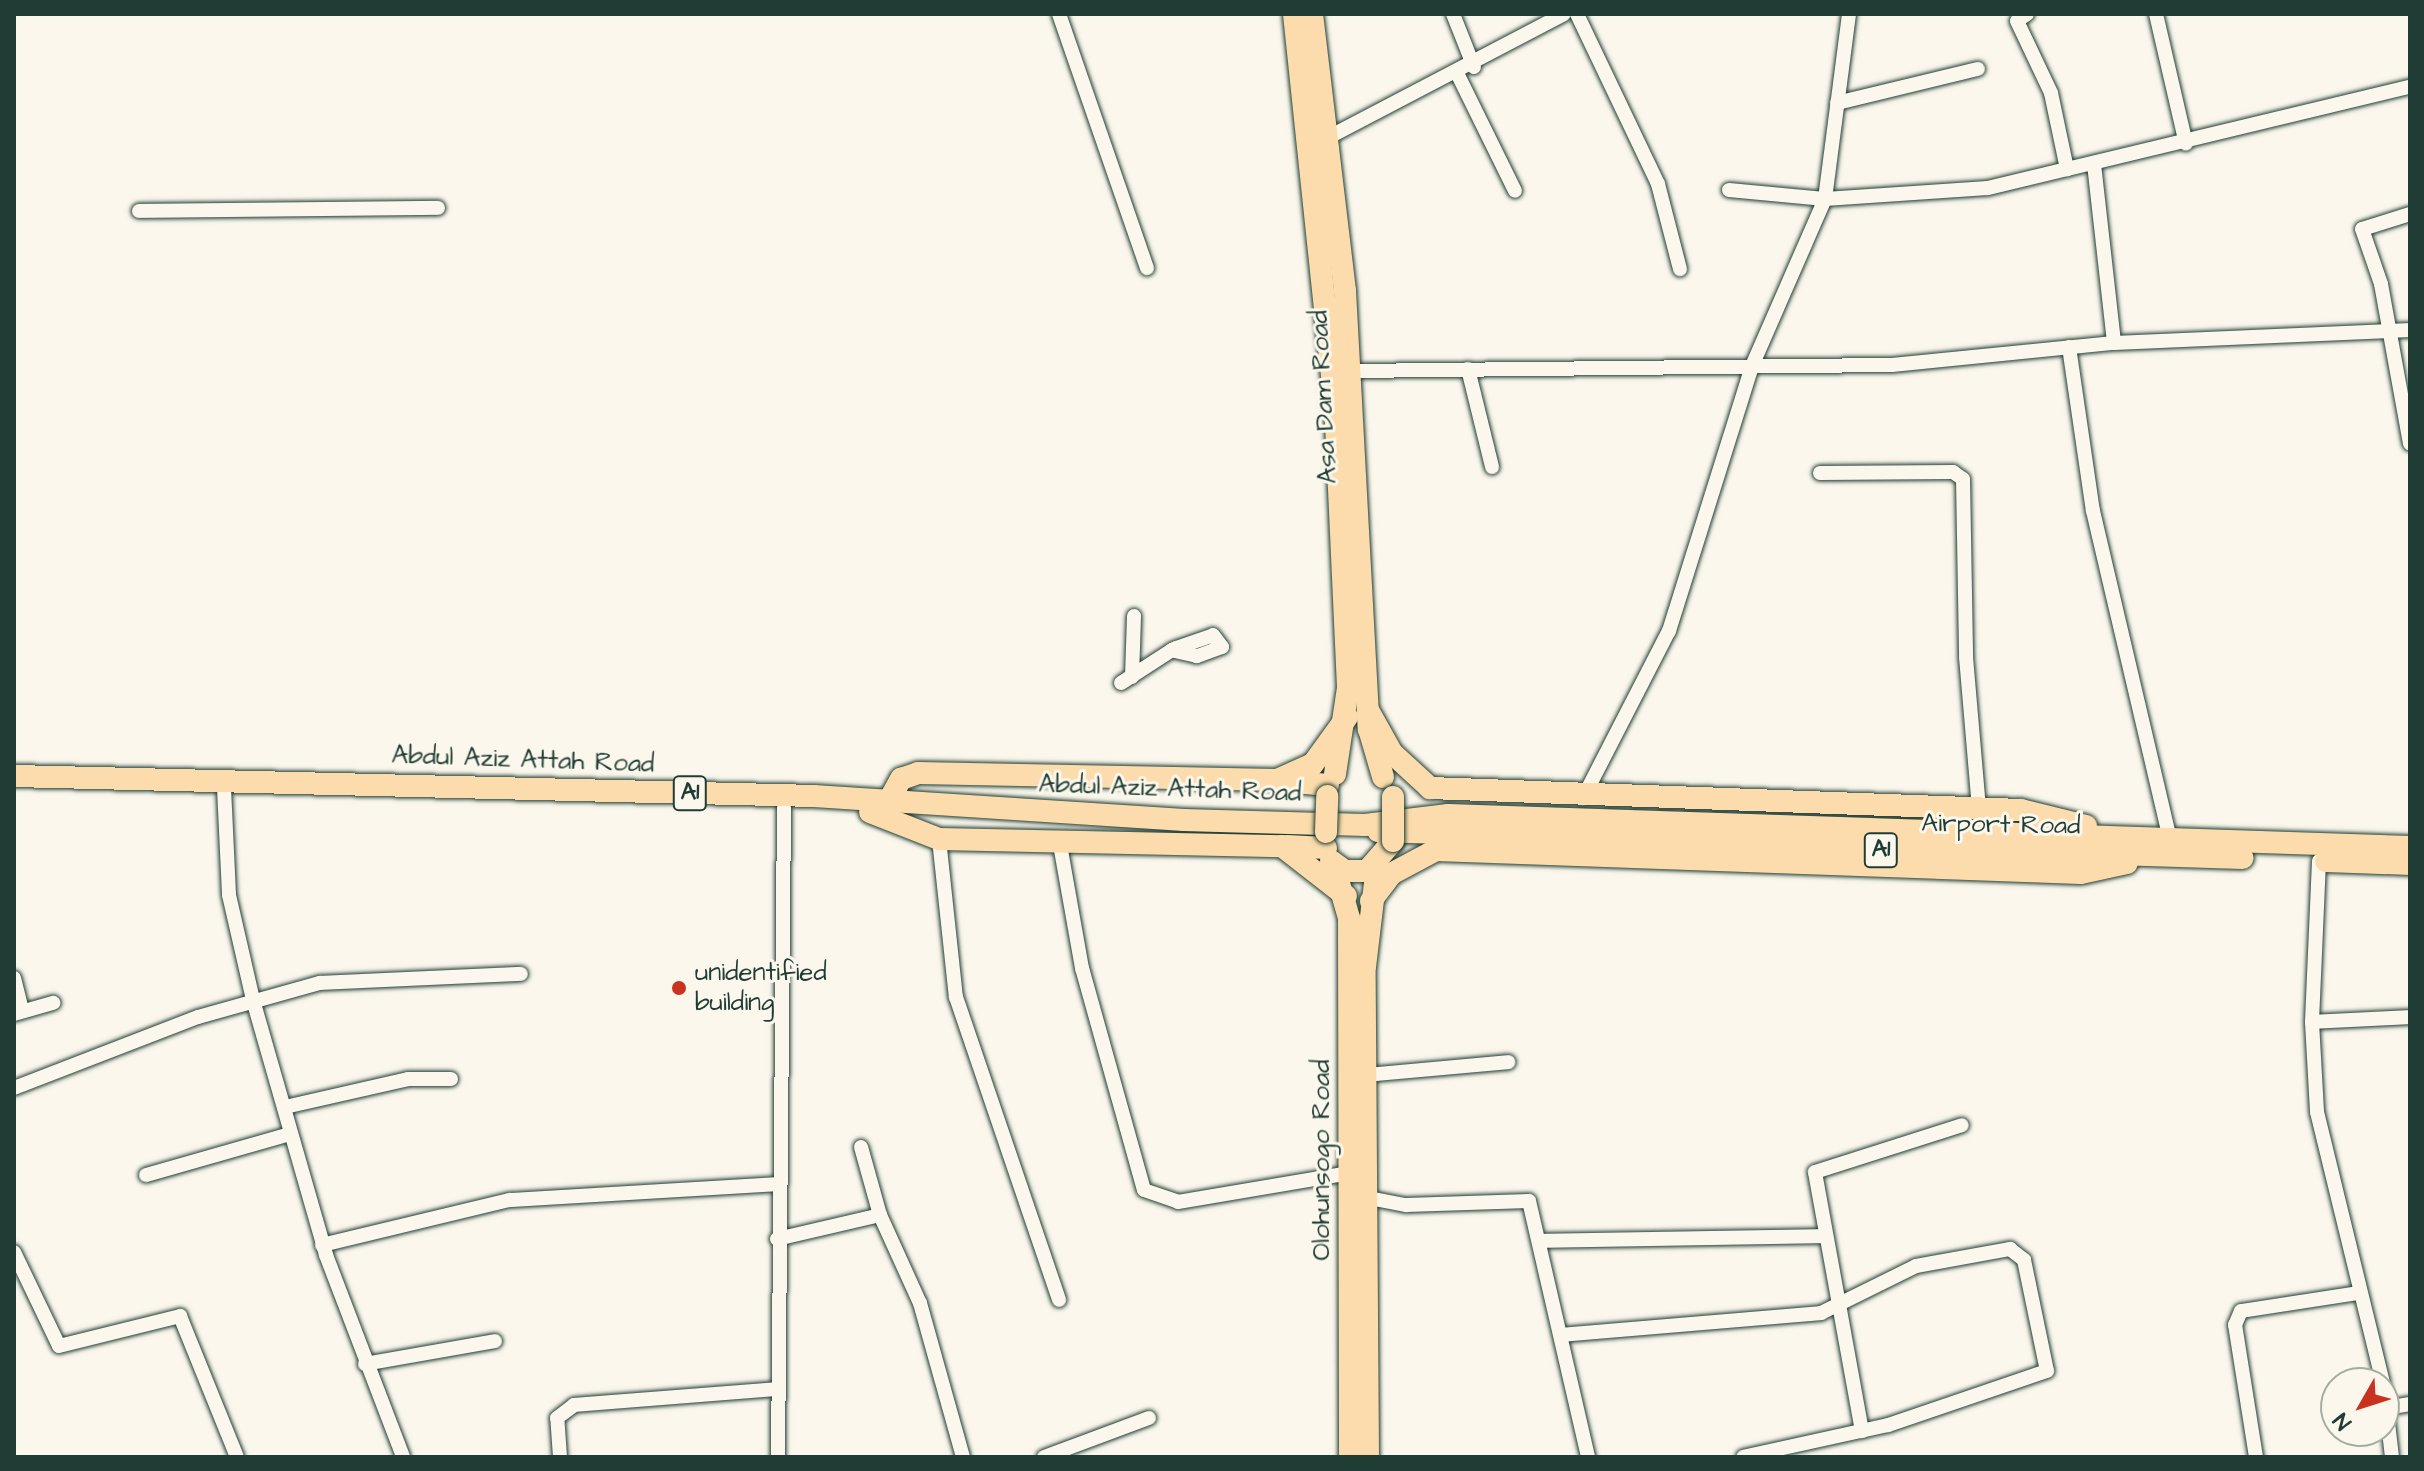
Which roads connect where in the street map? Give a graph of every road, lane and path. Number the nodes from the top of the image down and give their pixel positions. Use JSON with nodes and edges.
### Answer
{"nodes":[{"id":1,"x":1059,"y":14,"type":"edge"},
{"id":2,"x":1294,"y":14,"type":"edge"},
{"id":3,"x":1312,"y":14,"type":"edge"},
{"id":4,"x":1453,"y":14,"type":"edge"},
{"id":5,"x":1564,"y":14,"type":"edge"},
{"id":6,"x":1577,"y":14,"type":"edge"},
{"id":7,"x":1849,"y":14,"type":"edge"},
{"id":8,"x":2156,"y":14,"type":"edge"},
{"id":9,"x":2015,"y":16,"type":"edge"},
{"id":10,"x":1474,"y":67,"type":"junction"},
{"id":11,"x":1978,"y":69,"type":"dead end"},
{"id":12,"x":1458,"y":75,"type":"junction"},
{"id":13,"x":2410,"y":87,"type":"edge"},
{"id":14,"x":1837,"y":103,"type":"junction"},
{"id":15,"x":1327,"y":138,"type":"junction"},
{"id":16,"x":2186,"y":144,"type":"junction"},
{"id":17,"x":2094,"y":164,"type":"junction"},
{"id":18,"x":2067,"y":169,"type":"junction"},
{"id":19,"x":1729,"y":190,"type":"dead end"},
{"id":20,"x":1515,"y":191,"type":"dead end"},
{"id":21,"x":1825,"y":199,"type":"junction"},
{"id":22,"x":438,"y":208,"type":"dead end"},
{"id":23,"x":139,"y":211,"type":"dead end"},
{"id":24,"x":2410,"y":214,"type":"edge"},
{"id":25,"x":1147,"y":268,"type":"dead end"},
{"id":26,"x":1680,"y":269,"type":"dead end"},
{"id":27,"x":2410,"y":330,"type":"edge"},
{"id":28,"x":2387,"y":331,"type":"junction"},
{"id":29,"x":2114,"y":343,"type":"junction"},
{"id":30,"x":2069,"y":347,"type":"junction"},
{"id":31,"x":1752,"y":366,"type":"junction"},
{"id":32,"x":1468,"y":369,"type":"junction"},
{"id":33,"x":1351,"y":371,"type":"junction"},
{"id":34,"x":2410,"y":443,"type":"edge"},
{"id":35,"x":1492,"y":467,"type":"dead end"},
{"id":36,"x":1820,"y":473,"type":"dead end"},
{"id":37,"x":1134,"y":616,"type":"dead end"},
{"id":38,"x":1172,"y":650,"type":"dead end"},
{"id":39,"x":1357,"y":714,"type":"junction"},
{"id":40,"x":14,"y":776,"type":"edge"},
{"id":41,"x":1277,"y":780,"type":"junction"},
{"id":42,"x":1330,"y":785,"type":"junction"},
{"id":43,"x":224,"y":788,"type":"junction"},
{"id":44,"x":1389,"y":788,"type":"junction"},
{"id":45,"x":1430,"y":788,"type":"junction"},
{"id":46,"x":14,"y":790,"type":"edge"},
{"id":47,"x":1583,"y":798,"type":"junction"},
{"id":48,"x":784,"y":808,"type":"junction"},
{"id":49,"x":878,"y":808,"type":"junction"},
{"id":50,"x":1979,"y":809,"type":"junction"},
{"id":51,"x":1358,"y":827,"type":"joint"},
{"id":52,"x":939,"y":839,"type":"junction"},
{"id":53,"x":1059,"y":839,"type":"junction"},
{"id":54,"x":2170,"y":840,"type":"junction"},
{"id":55,"x":1282,"y":846,"type":"junction"},
{"id":56,"x":2145,"y":847,"type":"junction"},
{"id":57,"x":2410,"y":847,"type":"edge"},
{"id":58,"x":1329,"y":849,"type":"junction"},
{"id":59,"x":1424,"y":851,"type":"junction"},
{"id":60,"x":1387,"y":853,"type":"junction"},
{"id":61,"x":2319,"y":861,"type":"junction"},
{"id":62,"x":2410,"y":864,"type":"edge"},
{"id":63,"x":1346,"y":896,"type":"junction"},
{"id":64,"x":1371,"y":901,"type":"junction"},
{"id":65,"x":521,"y":974,"type":"dead end"},
{"id":66,"x":14,"y":978,"type":"edge"},
{"id":67,"x":253,"y":1000,"type":"junction"},
{"id":68,"x":53,"y":1003,"type":"dead end"},
{"id":69,"x":18,"y":1013,"type":"edge"},
{"id":70,"x":2410,"y":1017,"type":"edge"},
{"id":71,"x":2312,"y":1022,"type":"junction"},
{"id":72,"x":1508,"y":1062,"type":"dead end"},
{"id":73,"x":1366,"y":1075,"type":"junction"},
{"id":74,"x":451,"y":1079,"type":"dead end"},
{"id":75,"x":14,"y":1088,"type":"edge"},
{"id":76,"x":285,"y":1107,"type":"junction"},
{"id":77,"x":1962,"y":1125,"type":"dead end"},
{"id":78,"x":290,"y":1134,"type":"junction"},
{"id":79,"x":861,"y":1147,"type":"dead end"},
{"id":80,"x":1350,"y":1173,"type":"junction"},
{"id":81,"x":146,"y":1175,"type":"dead end"},
{"id":82,"x":777,"y":1184,"type":"junction"},
{"id":83,"x":1369,"y":1198,"type":"junction"},
{"id":84,"x":880,"y":1215,"type":"junction"},
{"id":85,"x":1824,"y":1236,"type":"junction"},
{"id":86,"x":777,"y":1239,"type":"junction"},
{"id":87,"x":1539,"y":1241,"type":"junction"},
{"id":88,"x":322,"y":1245,"type":"junction"},
{"id":89,"x":14,"y":1252,"type":"edge"},
{"id":90,"x":2359,"y":1293,"type":"junction"},
{"id":91,"x":1059,"y":1300,"type":"dead end"},
{"id":92,"x":1838,"y":1307,"type":"junction"},
{"id":93,"x":1561,"y":1335,"type":"junction"},
{"id":94,"x":495,"y":1341,"type":"dead end"},
{"id":95,"x":365,"y":1364,"type":"junction"},
{"id":96,"x":2381,"y":1367,"type":"edge"},
{"id":97,"x":778,"y":1389,"type":"junction"},
{"id":98,"x":1359,"y":1398,"type":"junction"},
{"id":99,"x":1149,"y":1418,"type":"dead end"},
{"id":100,"x":1862,"y":1431,"type":"junction"},
{"id":101,"x":237,"y":1457,"type":"edge"},
{"id":102,"x":403,"y":1457,"type":"edge"},
{"id":103,"x":560,"y":1457,"type":"edge"},
{"id":104,"x":778,"y":1457,"type":"edge"},
{"id":105,"x":963,"y":1457,"type":"edge"},
{"id":106,"x":1044,"y":1457,"type":"edge"},
{"id":107,"x":1350,"y":1457,"type":"edge"},
{"id":108,"x":1368,"y":1457,"type":"edge"},
{"id":109,"x":1588,"y":1457,"type":"edge"},
{"id":110,"x":1743,"y":1457,"type":"edge"},
{"id":111,"x":2256,"y":1457,"type":"edge"}],
"edges":[{"from":1,"to":25,"type":"street"},
{"from":2,"to":39,"type":"main road","name":"Asa Dam Road"},
{"from":3,"to":15,"type":"main road","name":"Asa Dam Road"},
{"from":4,"to":10,"type":"street"},
{"from":5,"to":10,"type":"street"},
{"from":6,"to":26,"type":"street"},
{"from":7,"to":14,"type":"street"},
{"from":8,"to":16,"type":"street"},
{"from":9,"to":18,"type":"street"},
{"from":10,"to":12,"type":"street"},
{"from":11,"to":14,"type":"street"},
{"from":12,"to":15,"type":"street"},
{"from":12,"to":20,"type":"street"},
{"from":13,"to":16,"type":"street"},
{"from":14,"to":21,"type":"street"},
{"from":15,"to":33,"type":"main road","name":"Asa Dam Road"},
{"from":16,"to":17,"type":"street"},
{"from":17,"to":18,"type":"street"},
{"from":17,"to":29,"type":"street"},
{"from":18,"to":21,"type":"street"},
{"from":19,"to":21,"type":"street"},
{"from":21,"to":31,"type":"street"},
{"from":22,"to":23,"type":"street"},
{"from":24,"to":28,"type":"street"},
{"from":27,"to":28,"type":"street"},
{"from":28,"to":29,"type":"street"},
{"from":28,"to":34,"type":"street"},
{"from":29,"to":30,"type":"street"},
{"from":30,"to":31,"type":"street"},
{"from":30,"to":54,"type":"street"},
{"from":31,"to":32,"type":"street"},
{"from":31,"to":47,"type":"street"},
{"from":32,"to":33,"type":"street"},
{"from":32,"to":35,"type":"street"},
{"from":33,"to":39,"type":"main road","name":"Asa Dam Road"},
{"from":36,"to":50,"type":"street"},
{"from":37,"to":38,"type":"street"},
{"from":39,"to":41,"type":"main road"},
{"from":39,"to":42,"type":"main road","name":"Asa Dam Road"},
{"from":39,"to":44,"type":"main road","name":"Asa Dam Road"},
{"from":39,"to":45,"type":"main road"},
{"from":40,"to":49,"type":"main road","name":"Abdul Aziz Attah Road","number":"A1"},
{"from":41,"to":42,"type":"main road"},
{"from":41,"to":49,"type":"main road"},
{"from":42,"to":44,"type":"main road"},
{"from":42,"to":58,"type":"main road","name":"Asa Dam Road","bridge":true},
{"from":43,"to":46,"type":"main road","name":"Abdul Aziz Attah Road","number":"A1"},
{"from":43,"to":48,"type":"main road","name":"Abdul Aziz Attah Road","number":"A1"},
{"from":43,"to":67,"type":"street"},
{"from":44,"to":45,"type":"main road"},
{"from":44,"to":60,"type":"main road","name":"Asa Dam Road","bridge":true},
{"from":45,"to":47,"type":"main road"},
{"from":47,"to":50,"type":"main road"},
{"from":48,"to":49,"type":"main road","name":"Abdul Aziz Attah Road","number":"A1"},
{"from":48,"to":82,"type":"street"},
{"from":49,"to":51,"type":"main road","name":"Abdul Aziz Attah Road","number":"A1"},
{"from":49,"to":52,"type":"main road"},
{"from":50,"to":56,"type":"main road"},
{"from":51,"to":56,"type":"main road","name":"Airport Road","number":"A1"},
{"from":52,"to":53,"type":"main road"},
{"from":52,"to":91,"type":"street"},
{"from":53,"to":55,"type":"main road"},
{"from":53,"to":80,"type":"street"},
{"from":54,"to":56,"type":"main road","name":"Airport Road","number":"A1"},
{"from":54,"to":57,"type":"main road","name":"Airport Road","number":"A1"},
{"from":55,"to":58,"type":"main road"},
{"from":55,"to":63,"type":"main road"},
{"from":56,"to":59,"type":"main road"},
{"from":56,"to":61,"type":"main road","name":"Airport Road","number":"A1"},
{"from":58,"to":60,"type":"main road"},
{"from":58,"to":63,"type":"main road","name":"Olohunsogo Road"},
{"from":59,"to":60,"type":"main road"},
{"from":59,"to":64,"type":"main road"},
{"from":60,"to":64,"type":"main road","name":"Olohunsogo Road"},
{"from":61,"to":62,"type":"main road","name":"Airport Road","number":"A1"},
{"from":61,"to":71,"type":"street"},
{"from":63,"to":80,"type":"main road","name":"Olohunsogo Road"},
{"from":64,"to":73,"type":"main road","name":"Olohunsogo Road"},
{"from":65,"to":67,"type":"street"},
{"from":66,"to":69,"type":"street"},
{"from":67,"to":75,"type":"street"},
{"from":67,"to":76,"type":"street"},
{"from":68,"to":69,"type":"street"},
{"from":70,"to":71,"type":"street"},
{"from":71,"to":90,"type":"street"},
{"from":72,"to":73,"type":"street"},
{"from":73,"to":83,"type":"main road","name":"Olohunsogo Road"},
{"from":74,"to":76,"type":"street"},
{"from":76,"to":78,"type":"street"},
{"from":77,"to":85,"type":"street"},
{"from":78,"to":81,"type":"street"},
{"from":78,"to":88,"type":"street"},
{"from":79,"to":84,"type":"street"},
{"from":80,"to":98,"type":"main road","name":"Olohunsogo Road"},
{"from":82,"to":86,"type":"street"},
{"from":82,"to":88,"type":"street"},
{"from":83,"to":87,"type":"street"},
{"from":83,"to":98,"type":"main road","name":"Olohunsogo Road"},
{"from":84,"to":86,"type":"street"},
{"from":84,"to":105,"type":"street"},
{"from":85,"to":87,"type":"street"},
{"from":85,"to":92,"type":"street"},
{"from":86,"to":97,"type":"street"},
{"from":87,"to":93,"type":"street"},
{"from":88,"to":95,"type":"street"},
{"from":89,"to":101,"type":"street"},
{"from":90,"to":96,"type":"street"},
{"from":90,"to":111,"type":"street"},
{"from":92,"to":93,"type":"street"},
{"from":92,"to":100,"type":"street"},
{"from":92,"to":100,"type":"street"},
{"from":93,"to":109,"type":"street"},
{"from":94,"to":95,"type":"street"},
{"from":95,"to":102,"type":"street"},
{"from":97,"to":103,"type":"street"},
{"from":97,"to":104,"type":"street"},
{"from":98,"to":107,"type":"main road","name":"Olohunsogo Road"},
{"from":98,"to":108,"type":"main road","name":"Olohunsogo Road"},
{"from":99,"to":106,"type":"street"},
{"from":100,"to":110,"type":"street"}]}
